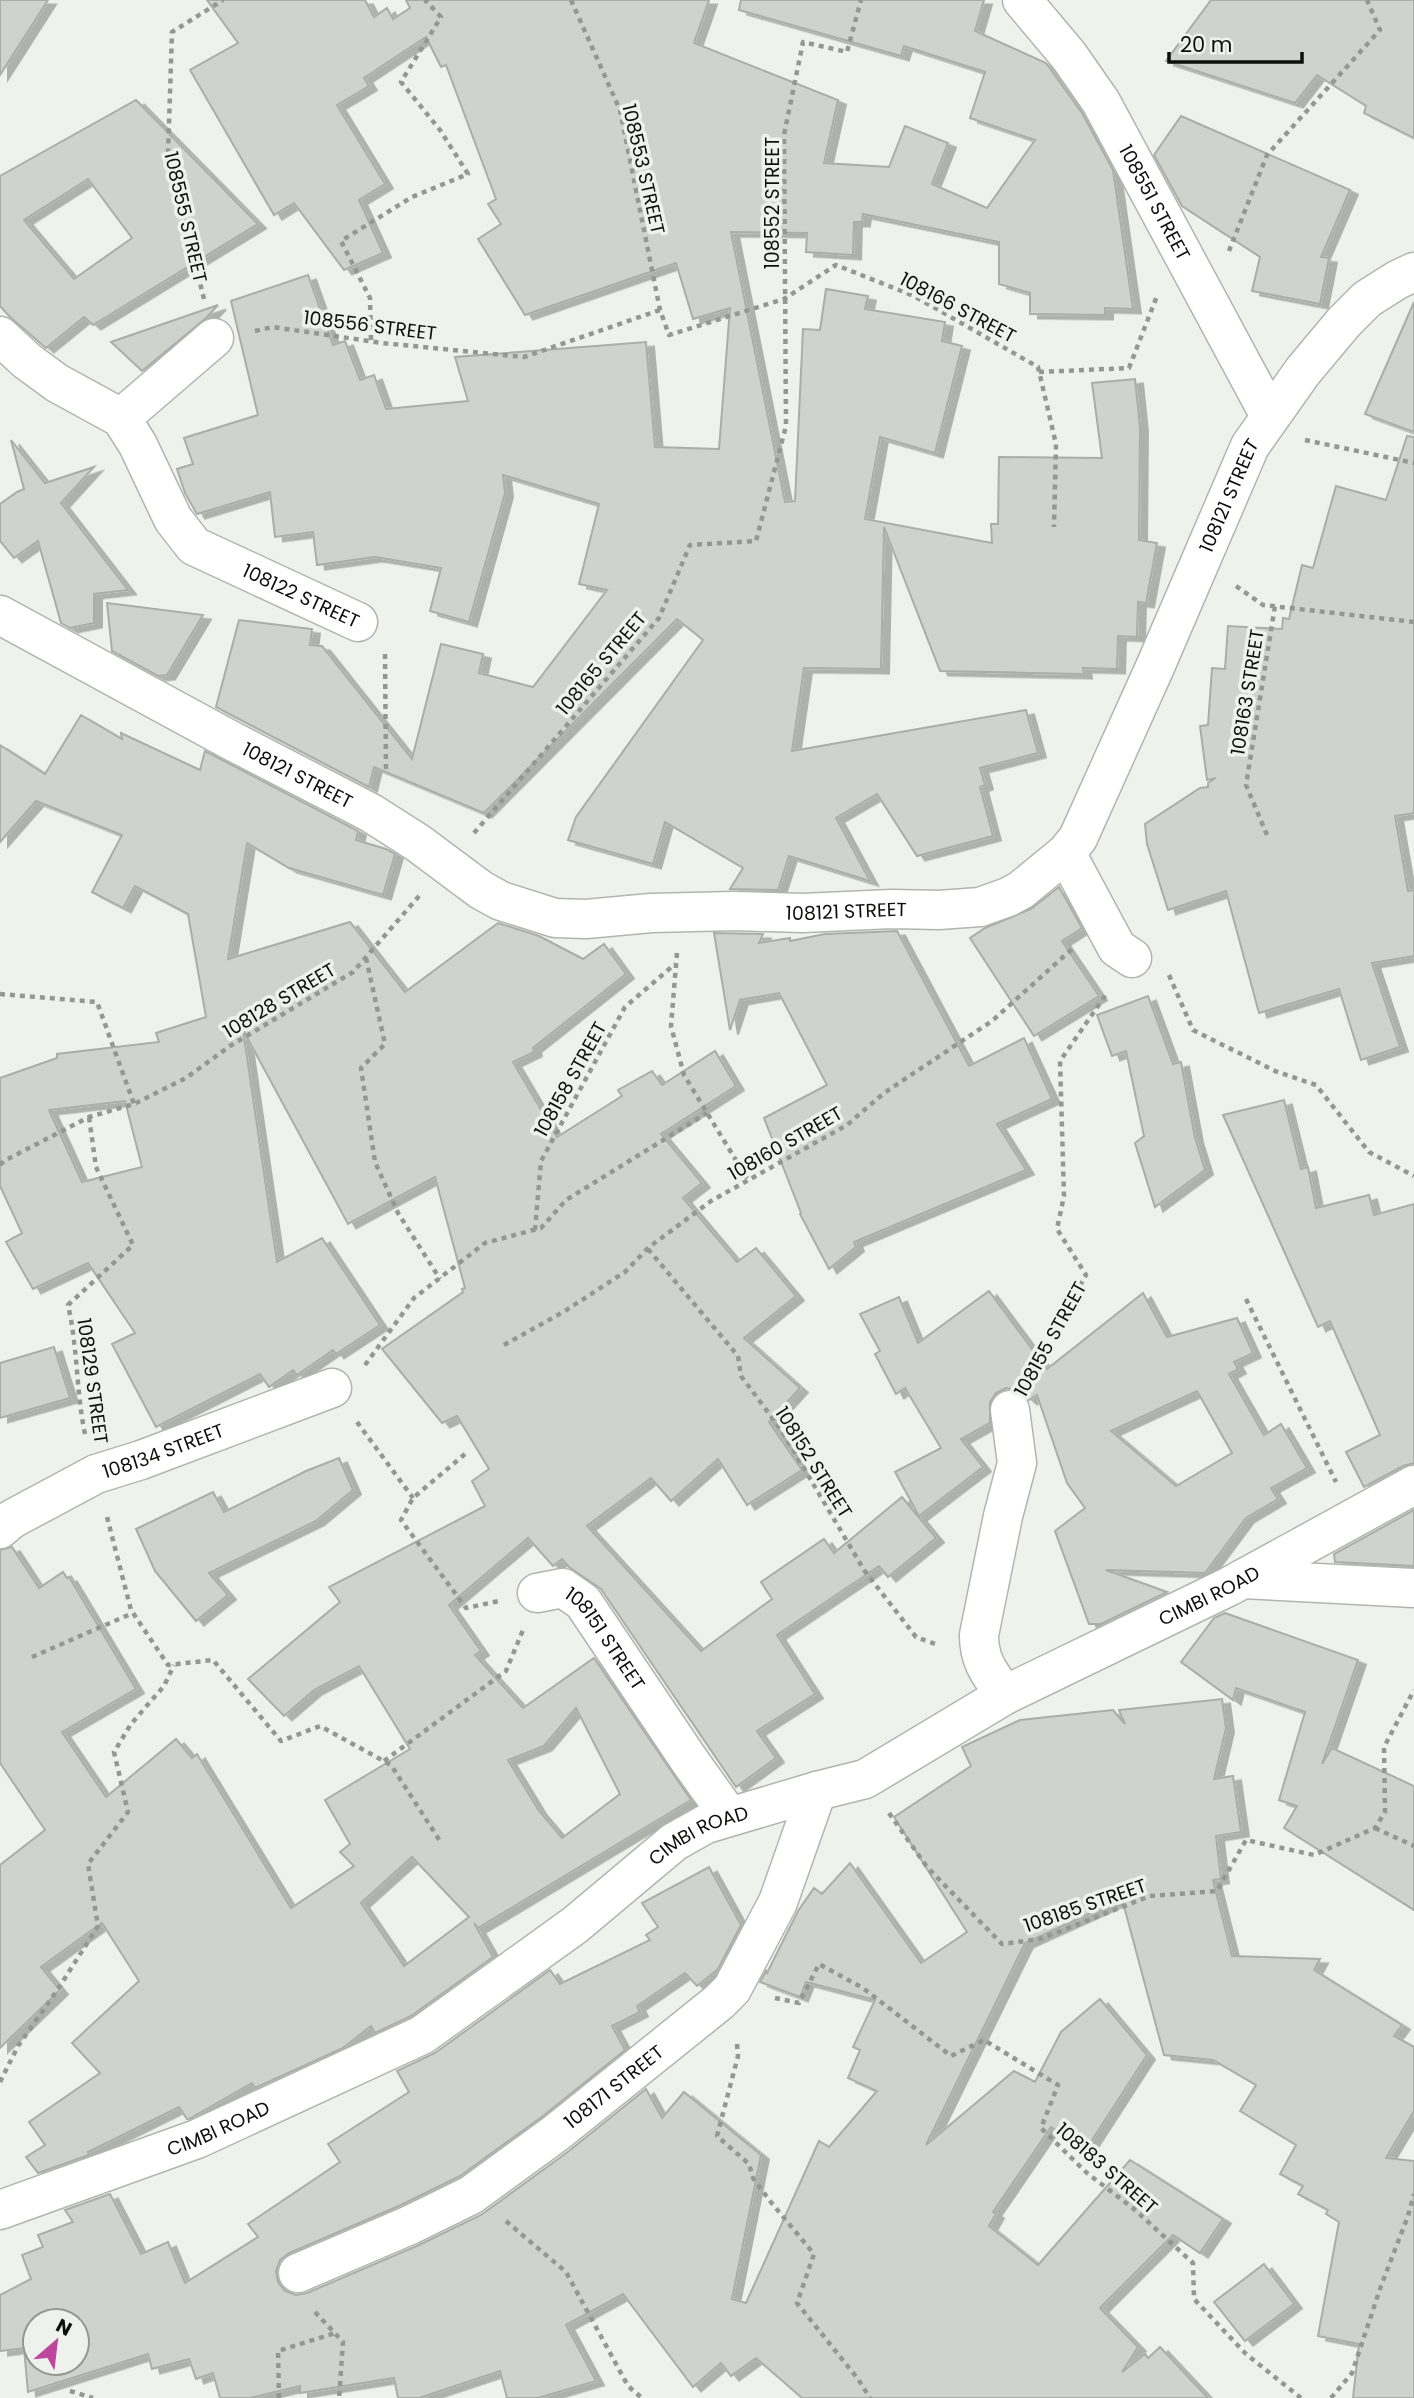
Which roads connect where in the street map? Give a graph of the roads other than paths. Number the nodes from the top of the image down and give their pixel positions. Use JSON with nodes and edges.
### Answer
{"nodes":[{"id":1,"x":1022,"y":0,"type":"edge"},
{"id":2,"x":1414,"y":272,"type":"edge"},
{"id":3,"x":0,"y":336,"type":"edge"},
{"id":4,"x":214,"y":338,"type":"road end"},
{"id":5,"x":1270,"y":416,"type":"junction"},
{"id":6,"x":121,"y":418,"type":"junction"},
{"id":7,"x":0,"y":615,"type":"edge"},
{"id":8,"x":358,"y":622,"type":"road end"},
{"id":9,"x":1066,"y":853,"type":"junction"},
{"id":10,"x":1132,"y":958,"type":"road end"},
{"id":11,"x":332,"y":1388,"type":"road end"},
{"id":12,"x":1010,"y":1410,"type":"road end"},
{"id":13,"x":1414,"y":1485,"type":"edge"},
{"id":14,"x":0,"y":1529,"type":"edge"},
{"id":15,"x":1243,"y":1579,"type":"junction"},
{"id":16,"x":1414,"y":1588,"type":"edge"},
{"id":17,"x":537,"y":1593,"type":"road end"},
{"id":18,"x":1005,"y":1695,"type":"junction"},
{"id":19,"x":817,"y":1791,"type":"junction"},
{"id":20,"x":729,"y":1816,"type":"junction"},
{"id":21,"x":0,"y":2210,"type":"edge"},
{"id":22,"x":298,"y":2273,"type":"dead end"}],
"edges":[{"from":1,"to":5,"type":"street","name":"108551 STREET"},
{"from":2,"to":5,"type":"street","name":"108121 STREET"},
{"from":3,"to":6,"type":"street"},
{"from":4,"to":6,"type":"street"},
{"from":5,"to":9,"type":"street","name":"108121 STREET"},
{"from":6,"to":8,"type":"street","name":"108122 STREET"},
{"from":7,"to":9,"type":"street","name":"108121 STREET"},
{"from":9,"to":10,"type":"street"},
{"from":11,"to":14,"type":"street","name":"108134 STREET"},
{"from":12,"to":18,"type":"street","name":"108155 STREET"},
{"from":13,"to":15,"type":"street","name":"CIMBI ROAD"},
{"from":15,"to":16,"type":"street"},
{"from":15,"to":18,"type":"street","name":"CIMBI ROAD"},
{"from":17,"to":20,"type":"street","name":"108151 STREET"},
{"from":18,"to":19,"type":"street","name":"CIMBI ROAD"},
{"from":19,"to":20,"type":"street","name":"CIMBI ROAD"},
{"from":19,"to":22,"type":"street","name":"108171 STREET"},
{"from":20,"to":21,"type":"street","name":"CIMBI ROAD"}]}
